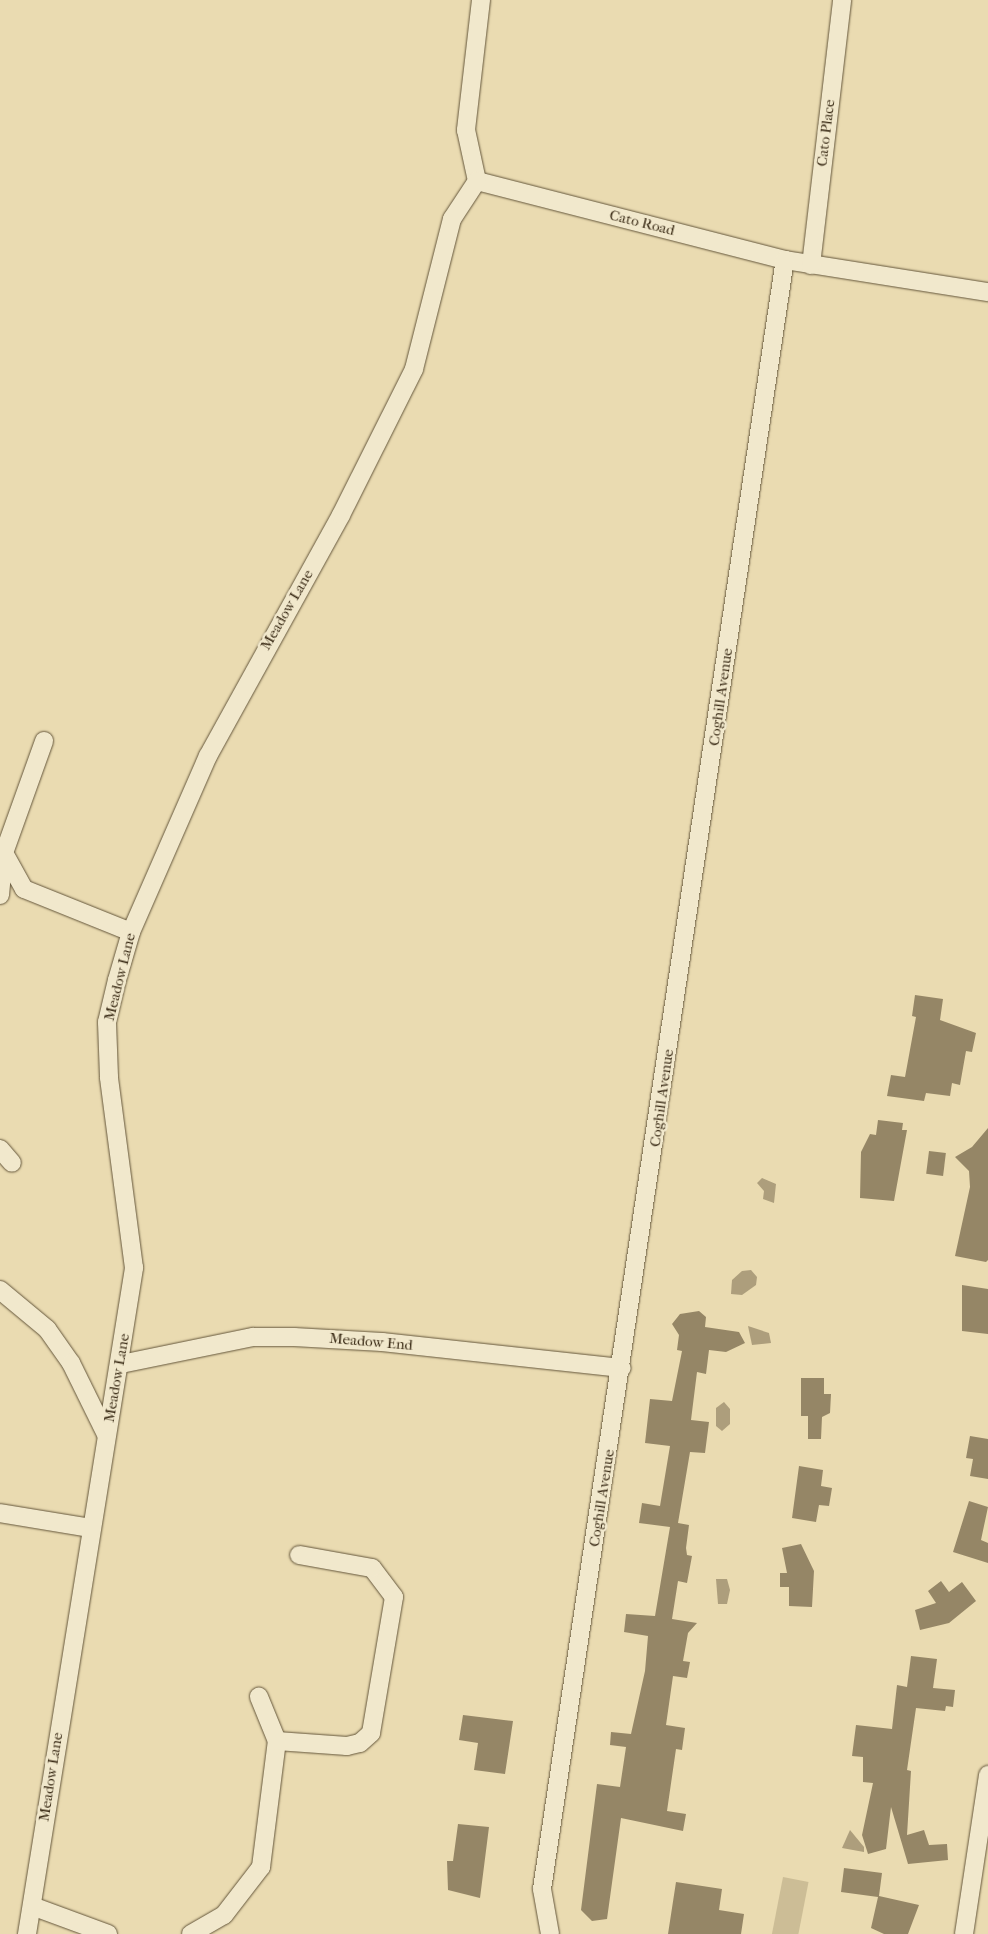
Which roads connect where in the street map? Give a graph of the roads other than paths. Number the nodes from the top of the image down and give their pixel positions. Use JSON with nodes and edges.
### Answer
{"nodes":[{"id":1,"x":481,"y":0,"type":"edge"},
{"id":2,"x":842,"y":0,"type":"edge"},
{"id":3,"x":477,"y":180,"type":"junction"},
{"id":4,"x":785,"y":260,"type":"junction"},
{"id":5,"x":811,"y":266,"type":"junction"},
{"id":6,"x":988,"y":292,"type":"edge"},
{"id":7,"x":44,"y":741,"type":"dead end"},
{"id":8,"x":2,"y":852,"type":"edge"},
{"id":9,"x":0,"y":894,"type":"edge"},
{"id":10,"x":131,"y":932,"type":"junction"},
{"id":11,"x":0,"y":1148,"type":"edge"},
{"id":12,"x":12,"y":1163,"type":"dead end"},
{"id":13,"x":0,"y":1290,"type":"edge"},
{"id":14,"x":121,"y":1364,"type":"junction"},
{"id":15,"x":622,"y":1368,"type":"junction"},
{"id":16,"x":106,"y":1434,"type":"junction"},
{"id":17,"x":0,"y":1513,"type":"edge"},
{"id":18,"x":91,"y":1528,"type":"junction"},
{"id":19,"x":299,"y":1555,"type":"dead end"},
{"id":20,"x":259,"y":1697,"type":"dead end"},
{"id":21,"x":277,"y":1741,"type":"junction"},
{"id":22,"x":988,"y":1775,"type":"edge"},
{"id":23,"x":32,"y":1906,"type":"junction"},
{"id":24,"x":27,"y":1934,"type":"edge"},
{"id":25,"x":108,"y":1934,"type":"edge"},
{"id":26,"x":191,"y":1934,"type":"edge"},
{"id":27,"x":550,"y":1934,"type":"edge"},
{"id":28,"x":964,"y":1934,"type":"edge"}],
"edges":[{"from":1,"to":3,"type":"street"},
{"from":2,"to":5,"type":"street","name":"Cato Place"},
{"from":3,"to":4,"type":"street","name":"Cato Road"},
{"from":3,"to":10,"type":"street","name":"Meadow Lane"},
{"from":4,"to":5,"type":"street","name":"Cato Road"},
{"from":4,"to":15,"type":"street","name":"Coghill Avenue"},
{"from":5,"to":6,"type":"street","name":"Cato Road"},
{"from":7,"to":8,"type":"street"},
{"from":8,"to":9,"type":"street"},
{"from":8,"to":10,"type":"street"},
{"from":10,"to":14,"type":"street","name":"Meadow Lane"},
{"from":11,"to":12,"type":"street"},
{"from":13,"to":16,"type":"street"},
{"from":14,"to":15,"type":"street","name":"Meadow End"},
{"from":14,"to":16,"type":"street","name":"Meadow Lane"},
{"from":15,"to":27,"type":"street","name":"Coghill Avenue"},
{"from":16,"to":18,"type":"street","name":"Meadow Lane"},
{"from":17,"to":18,"type":"street"},
{"from":18,"to":23,"type":"street","name":"Meadow Lane"},
{"from":19,"to":21,"type":"street"},
{"from":20,"to":21,"type":"street"},
{"from":21,"to":26,"type":"street"},
{"from":22,"to":28,"type":"street"},
{"from":23,"to":24,"type":"street","name":"Meadow Lane"},
{"from":23,"to":25,"type":"street"}]}
